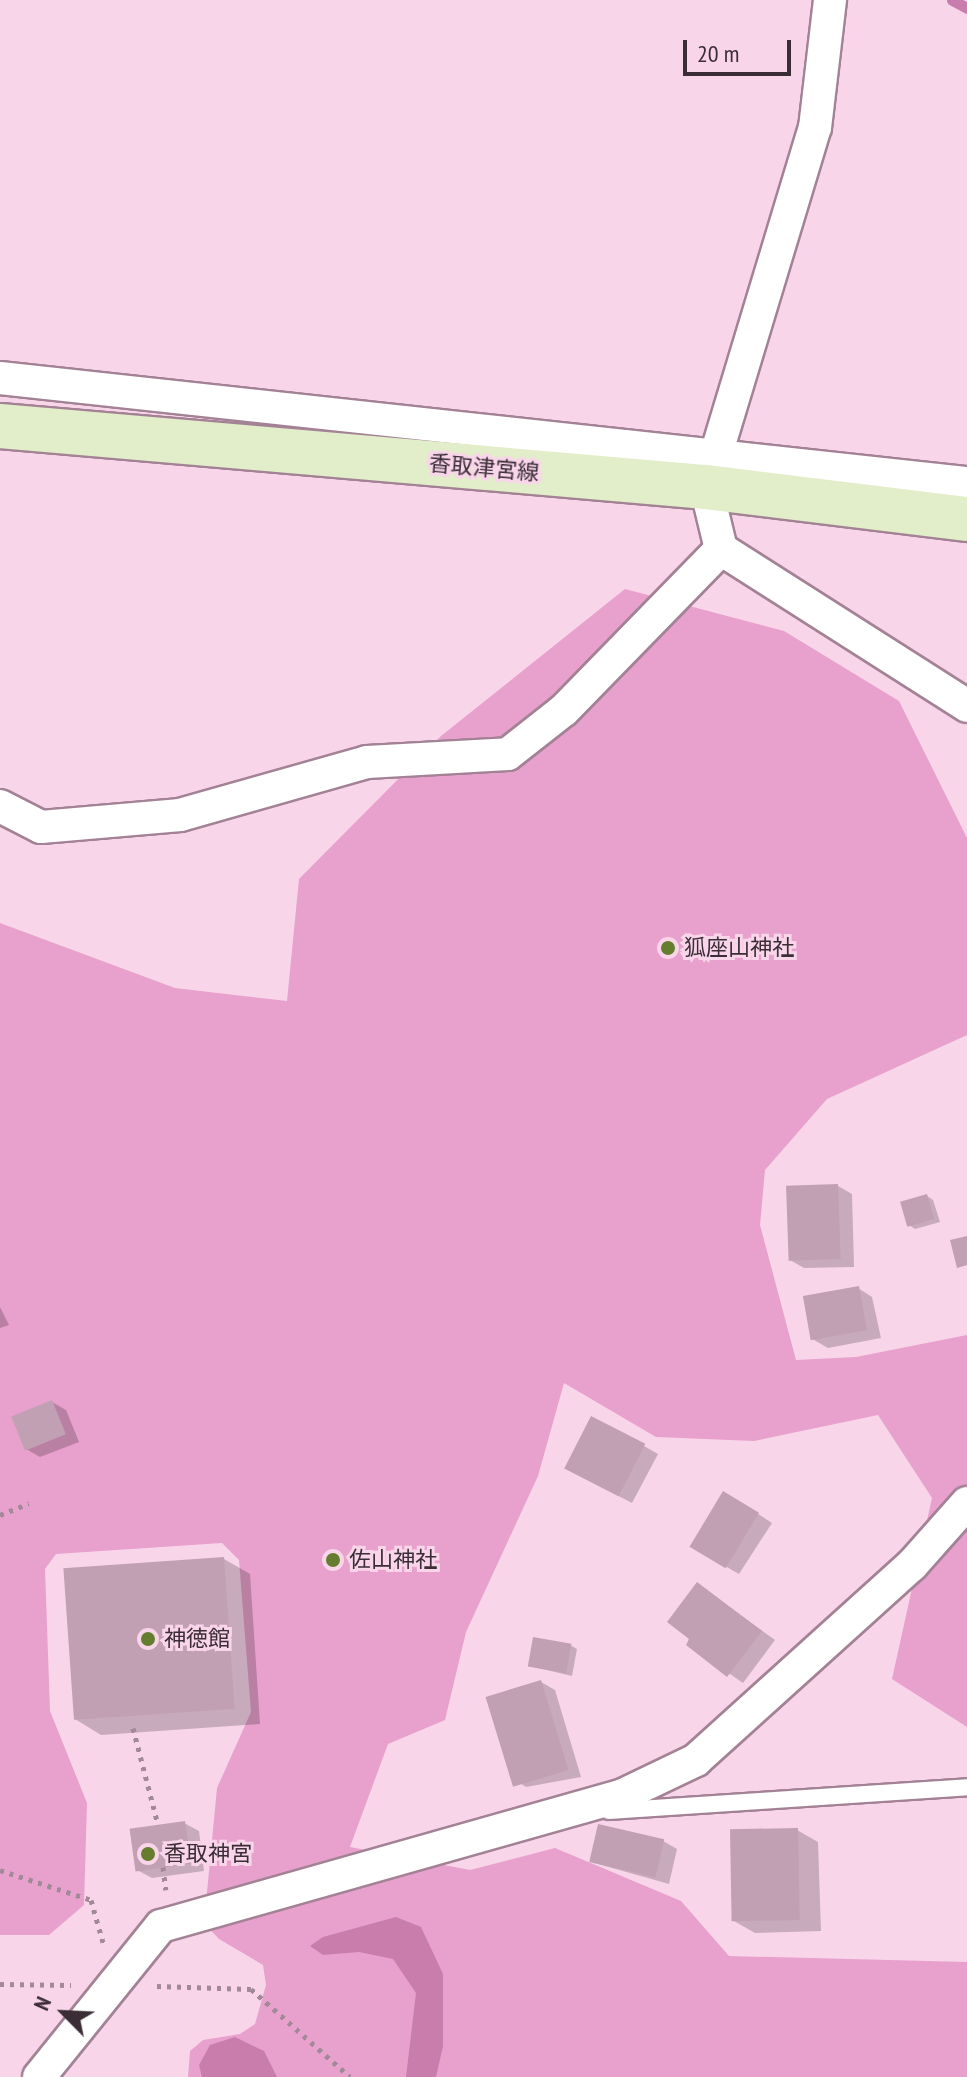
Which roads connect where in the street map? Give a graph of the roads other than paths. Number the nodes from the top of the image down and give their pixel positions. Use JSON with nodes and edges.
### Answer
{"nodes":[{"id":1,"x":830,"y":0,"type":"edge"},
{"id":2,"x":0,"y":378,"type":"edge"},
{"id":3,"x":0,"y":426,"type":"edge"},
{"id":4,"x":710,"y":473,"type":"junction"},
{"id":5,"x":967,"y":483,"type":"edge"},
{"id":6,"x":967,"y":519,"type":"edge"},
{"id":7,"x":721,"y":549,"type":"junction"},
{"id":8,"x":967,"y":706,"type":"edge"},
{"id":9,"x":0,"y":806,"type":"edge"},
{"id":10,"x":967,"y":1503,"type":"edge"},
{"id":11,"x":967,"y":1787,"type":"edge"},
{"id":12,"x":559,"y":1814,"type":"junction"},
{"id":13,"x":39,"y":2077,"type":"edge"}],
"edges":[{"from":1,"to":4,"type":"street"},
{"from":2,"to":4,"type":"street"},
{"from":3,"to":4,"type":"main road","name":"香取津宮線"},
{"from":4,"to":5,"type":"street"},
{"from":4,"to":6,"type":"main road","name":"香取津宮線"},
{"from":4,"to":7,"type":"street"},
{"from":7,"to":8,"type":"street"},
{"from":7,"to":9,"type":"street"},
{"from":10,"to":12,"type":"street"},
{"from":11,"to":12,"type":"lane"},
{"from":12,"to":13,"type":"street"}]}
